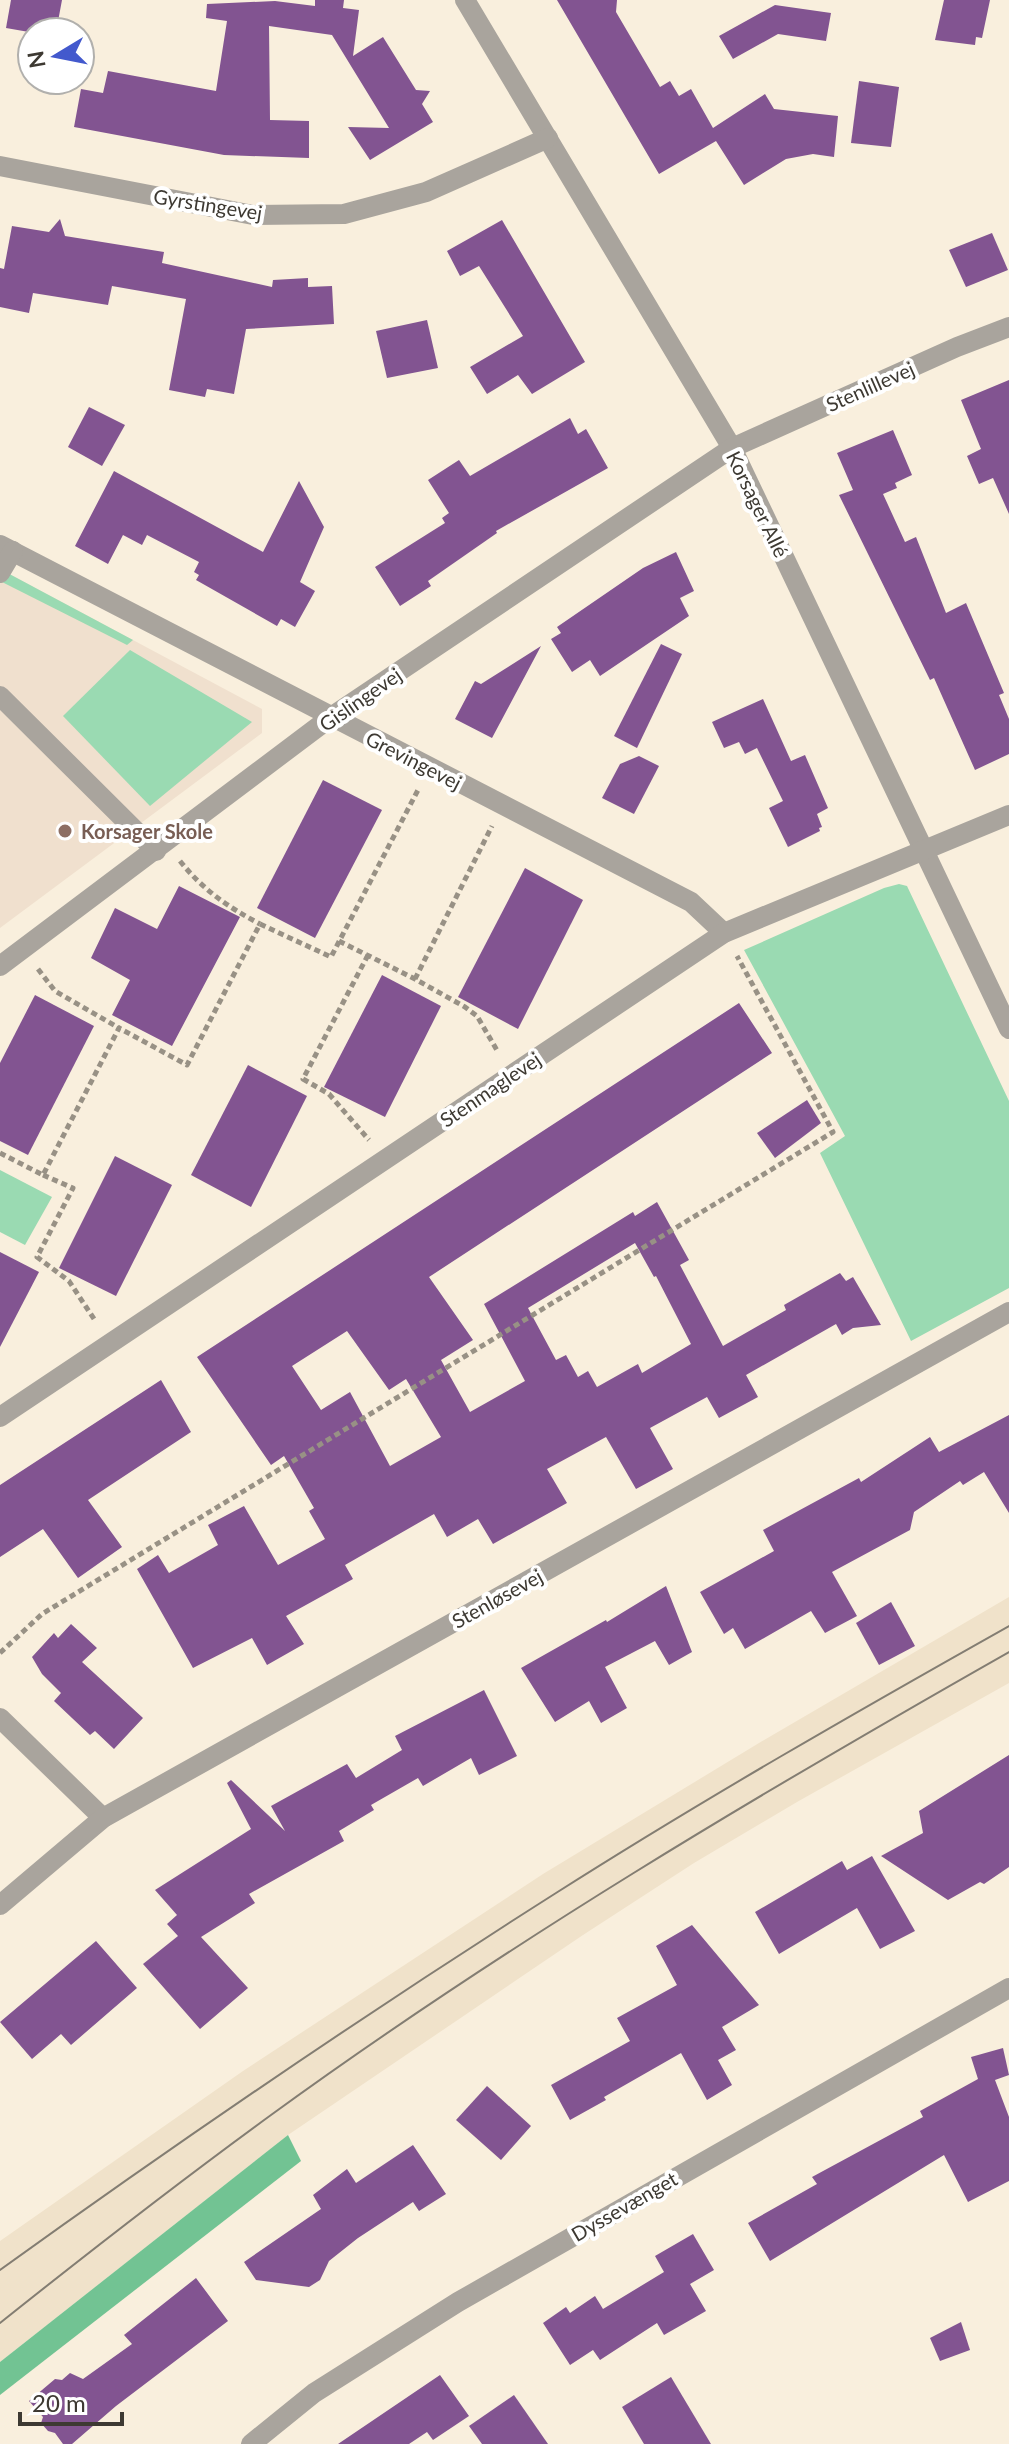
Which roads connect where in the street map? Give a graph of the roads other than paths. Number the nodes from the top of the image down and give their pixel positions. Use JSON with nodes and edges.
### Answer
{"nodes":[{"id":1,"x":465,"y":0,"type":"edge"},
{"id":2,"x":548,"y":138,"type":"junction"},
{"id":3,"x":0,"y":166,"type":"edge"},
{"id":4,"x":1009,"y":327,"type":"edge"},
{"id":5,"x":732,"y":448,"type":"junction"},
{"id":6,"x":6,"y":548,"type":"edge"},
{"id":7,"x":0,"y":573,"type":"edge"},
{"id":8,"x":0,"y":696,"type":"edge"},
{"id":9,"x":331,"y":717,"type":"junction"},
{"id":10,"x":1009,"y":815,"type":"edge"},
{"id":11,"x":161,"y":847,"type":"junction"},
{"id":12,"x":923,"y":851,"type":"junction"},
{"id":13,"x":724,"y":933,"type":"junction"},
{"id":14,"x":0,"y":966,"type":"edge"},
{"id":15,"x":1009,"y":1029,"type":"edge"},
{"id":16,"x":1009,"y":1312,"type":"edge"},
{"id":17,"x":0,"y":1417,"type":"edge"},
{"id":18,"x":0,"y":1718,"type":"edge"},
{"id":19,"x":103,"y":1818,"type":"junction"},
{"id":20,"x":0,"y":1905,"type":"edge"},
{"id":21,"x":1009,"y":1988,"type":"edge"},
{"id":22,"x":251,"y":2444,"type":"edge"}],
"edges":[{"from":1,"to":2,"type":"street","name":"Korsager Allé"},
{"from":2,"to":3,"type":"street","name":"Gyrstingevej"},
{"from":2,"to":5,"type":"street","name":"Korsager Allé"},
{"from":4,"to":5,"type":"street","name":"Stenlillevej"},
{"from":5,"to":9,"type":"street","name":"Gislingevej"},
{"from":5,"to":12,"type":"street","name":"Korsager Allé"},
{"from":6,"to":7,"type":"street","name":"Grevingevej"},
{"from":6,"to":9,"type":"street","name":"Grevingevej"},
{"from":8,"to":11,"type":"street"},
{"from":9,"to":11,"type":"street","name":"Gislingevej"},
{"from":9,"to":13,"type":"street","name":"Grevingevej"},
{"from":10,"to":12,"type":"street","name":"Stenmaglevej"},
{"from":11,"to":14,"type":"street","name":"Gislingevej"},
{"from":12,"to":13,"type":"street","name":"Stenmaglevej"},
{"from":12,"to":15,"type":"street","name":"Korsager Allé"},
{"from":13,"to":17,"type":"street","name":"Stenmaglevej"},
{"from":16,"to":19,"type":"street","name":"Stenløsevej"},
{"from":18,"to":19,"type":"street"},
{"from":19,"to":20,"type":"street","name":"Stenløsevej"},
{"from":21,"to":22,"type":"street","name":"Dyssevænget"}]}
